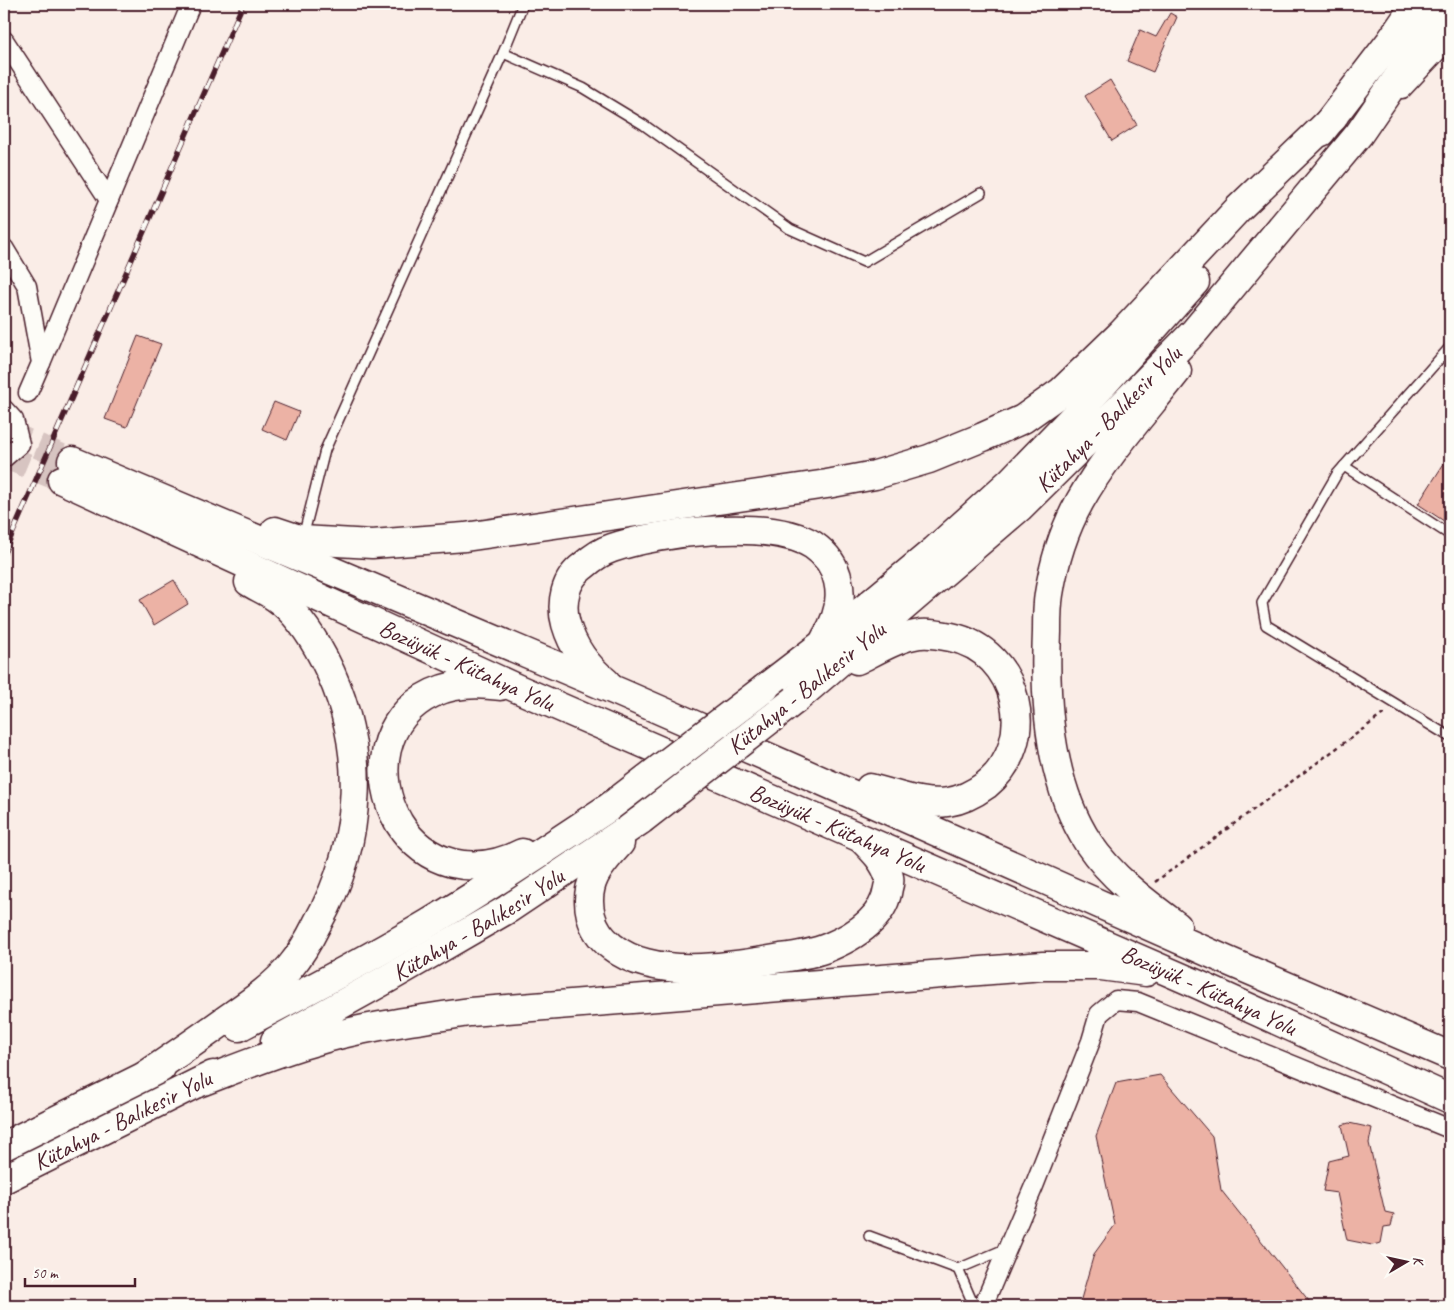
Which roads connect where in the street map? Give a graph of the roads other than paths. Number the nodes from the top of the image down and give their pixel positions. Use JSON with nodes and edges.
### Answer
{"nodes":[{"id":1,"x":191,"y":4,"type":"edge"},
{"id":2,"x":523,"y":4,"type":"edge"},
{"id":3,"x":1416,"y":4,"type":"edge"},
{"id":4,"x":1448,"y":4,"type":"edge"},
{"id":5,"x":1450,"y":38,"type":"edge"},
{"id":6,"x":4,"y":40,"type":"edge"},
{"id":7,"x":503,"y":53,"type":"junction"},
{"id":8,"x":1333,"y":118,"type":"junction"},
{"id":9,"x":1359,"y":134,"type":"junction"},
{"id":10,"x":1329,"y":171,"type":"junction"},
{"id":11,"x":981,"y":193,"type":"dead end"},
{"id":12,"x":108,"y":200,"type":"junction"},
{"id":13,"x":4,"y":248,"type":"edge"},
{"id":14,"x":1450,"y":347,"type":"edge"},
{"id":15,"x":40,"y":362,"type":"junction"},
{"id":16,"x":28,"y":393,"type":"dead end"},
{"id":17,"x":4,"y":409,"type":"edge"},
{"id":18,"x":4,"y":458,"type":"edge"},
{"id":19,"x":1344,"y":466,"type":"junction"},
{"id":20,"x":67,"y":470,"type":"junction"},
{"id":21,"x":1450,"y":535,"type":"edge"},
{"id":22,"x":302,"y":540,"type":"junction"},
{"id":23,"x":821,"y":645,"type":"junction"},
{"id":24,"x":516,"y":688,"type":"junction"},
{"id":25,"x":621,"y":693,"type":"junction"},
{"id":26,"x":795,"y":700,"type":"junction"},
{"id":27,"x":1450,"y":737,"type":"edge"},
{"id":28,"x":795,"y":769,"type":"junction"},
{"id":29,"x":608,"y":808,"type":"junction"},
{"id":30,"x":641,"y":820,"type":"junction"},
{"id":31,"x":863,"y":840,"type":"junction"},
{"id":32,"x":1228,"y":961,"type":"junction"},
{"id":33,"x":1199,"y":985,"type":"junction"},
{"id":34,"x":1450,"y":1056,"type":"edge"},
{"id":35,"x":146,"y":1075,"type":"junction"},
{"id":36,"x":198,"y":1083,"type":"junction"},
{"id":37,"x":1450,"y":1099,"type":"edge"},
{"id":38,"x":1450,"y":1129,"type":"edge"},
{"id":39,"x":4,"y":1146,"type":"edge"},
{"id":40,"x":4,"y":1179,"type":"edge"},
{"id":41,"x":869,"y":1236,"type":"dead end"},
{"id":42,"x":1008,"y":1248,"type":"junction"},
{"id":43,"x":958,"y":1269,"type":"junction"},
{"id":44,"x":974,"y":1306,"type":"edge"},
{"id":45,"x":983,"y":1306,"type":"edge"}],
"edges":[{"from":1,"to":12,"type":"street"},
{"from":2,"to":7,"type":"lane"},
{"from":3,"to":8,"type":"highway","name":"Kütahya - Balıkesir Yolu"},
{"from":4,"to":9,"type":"highway","name":"Kütahya - Balıkesir Yolu"},
{"from":5,"to":9,"type":"street"},
{"from":6,"to":12,"type":"street"},
{"from":7,"to":11,"type":"lane"},
{"from":7,"to":22,"type":"lane"},
{"from":8,"to":22,"type":"highway"},
{"from":8,"to":23,"type":"highway","name":"Kütahya - Balıkesir Yolu"},
{"from":9,"to":10,"type":"highway","name":"Kütahya - Balıkesir Yolu"},
{"from":10,"to":26,"type":"highway","name":"Kütahya - Balıkesir Yolu"},
{"from":10,"to":32,"type":"highway"},
{"from":12,"to":15,"type":"street"},
{"from":13,"to":15,"type":"street"},
{"from":14,"to":19,"type":"lane"},
{"from":15,"to":16,"type":"street"},
{"from":17,"to":18,"type":"street"},
{"from":19,"to":21,"type":"lane"},
{"from":19,"to":27,"type":"lane"},
{"from":20,"to":22,"type":"highway"},
{"from":20,"to":24,"type":"highway","name":"Bozüyük - Kütahya Yolu"},
{"from":20,"to":25,"type":"highway","name":"Bozüyük - Kütahya Yolu"},
{"from":20,"to":35,"type":"highway"},
{"from":23,"to":25,"type":"highway"},
{"from":23,"to":29,"type":"highway","name":"Kütahya - Balıkesir Yolu","bridge":true},
{"from":24,"to":29,"type":"highway"},
{"from":24,"to":31,"type":"highway","name":"Bozüyük - Kütahya Yolu"},
{"from":25,"to":28,"type":"highway","name":"Bozüyük - Kütahya Yolu"},
{"from":26,"to":28,"type":"highway"},
{"from":26,"to":30,"type":"highway","name":"Kütahya - Balıkesir Yolu","bridge":true},
{"from":28,"to":32,"type":"highway","name":"Bozüyük - Kütahya Yolu"},
{"from":29,"to":35,"type":"highway","name":"Kütahya - Balıkesir Yolu"},
{"from":30,"to":31,"type":"highway"},
{"from":30,"to":36,"type":"highway","name":"Kütahya - Balıkesir Yolu"},
{"from":31,"to":33,"type":"highway","name":"Bozüyük - Kütahya Yolu"},
{"from":32,"to":34,"type":"highway","name":"Bozüyük - Kütahya Yolu"},
{"from":33,"to":36,"type":"highway"},
{"from":33,"to":37,"type":"highway","name":"Bozüyük - Kütahya Yolu"},
{"from":35,"to":39,"type":"highway","name":"Kütahya - Balıkesir Yolu"},
{"from":36,"to":40,"type":"highway","name":"Kütahya - Balıkesir Yolu"},
{"from":38,"to":42,"type":"street"},
{"from":41,"to":43,"type":"lane"},
{"from":42,"to":43,"type":"lane"},
{"from":42,"to":45,"type":"street"},
{"from":43,"to":44,"type":"lane"}]}
